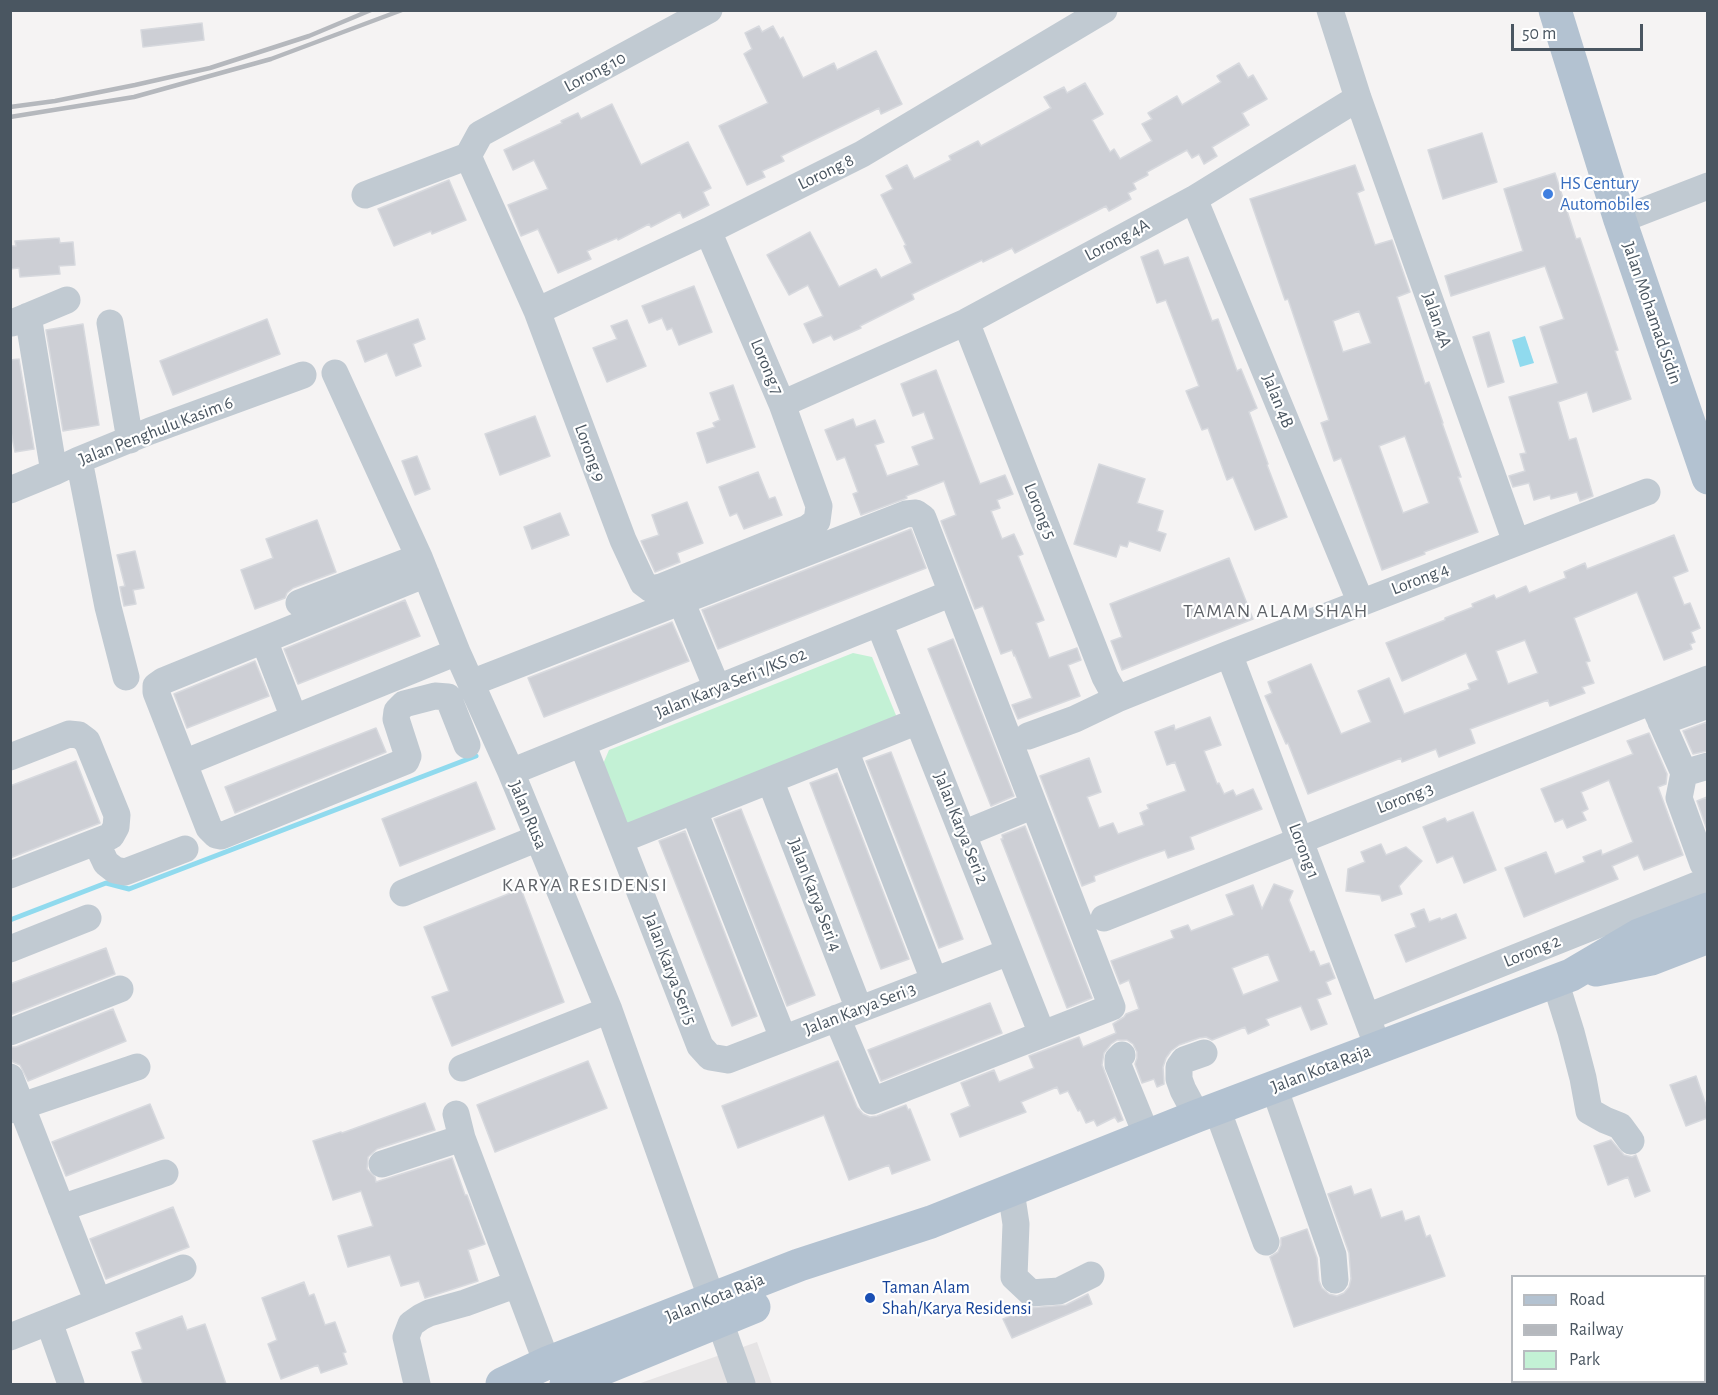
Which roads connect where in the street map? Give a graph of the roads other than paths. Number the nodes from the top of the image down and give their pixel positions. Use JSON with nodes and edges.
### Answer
{"nodes":[{"id":1,"x":709,"y":10,"type":"edge"},
{"id":2,"x":1104,"y":10,"type":"edge"},
{"id":3,"x":1330,"y":10,"type":"edge"},
{"id":4,"x":1556,"y":10,"type":"edge"},
{"id":5,"x":1359,"y":98,"type":"junction"},
{"id":6,"x":474,"y":145,"type":"junction"},
{"id":7,"x":1707,"y":186,"type":"edge"},
{"id":8,"x":365,"y":195,"type":"dead end"},
{"id":9,"x":1194,"y":199,"type":"junction"},
{"id":10,"x":1620,"y":220,"type":"junction"},
{"id":11,"x":708,"y":231,"type":"junction"},
{"id":12,"x":67,"y":300,"type":"dead end"},
{"id":13,"x":537,"y":312,"type":"junction"},
{"id":14,"x":19,"y":320,"type":"edge"},
{"id":15,"x":966,"y":322,"type":"junction"},
{"id":16,"x":110,"y":323,"type":"dead end"},
{"id":17,"x":335,"y":374,"type":"dead end"},
{"id":18,"x":303,"y":375,"type":"dead end"},
{"id":19,"x":782,"y":404,"type":"junction"},
{"id":20,"x":130,"y":440,"type":"junction"},
{"id":21,"x":79,"y":460,"type":"junction"},
{"id":22,"x":54,"y":472,"type":"junction"},
{"id":23,"x":1707,"y":478,"type":"edge"},
{"id":24,"x":10,"y":490,"type":"edge"},
{"id":25,"x":1647,"y":492,"type":"dead end"},
{"id":26,"x":819,"y":506,"type":"joint"},
{"id":27,"x":1516,"y":542,"type":"junction"},
{"id":28,"x":423,"y":565,"type":"junction"},
{"id":29,"x":952,"y":593,"type":"junction"},
{"id":30,"x":681,"y":602,"type":"junction"},
{"id":31,"x":299,"y":603,"type":"dead end"},
{"id":32,"x":1361,"y":603,"type":"junction"},
{"id":33,"x":879,"y":623,"type":"junction"},
{"id":34,"x":264,"y":640,"type":"junction"},
{"id":35,"x":457,"y":652,"type":"junction"},
{"id":36,"x":1229,"y":654,"type":"junction"},
{"id":37,"x":126,"y":677,"type":"dead end"},
{"id":38,"x":1707,"y":679,"type":"edge"},
{"id":39,"x":717,"y":688,"type":"junction"},
{"id":40,"x":475,"y":692,"type":"junction"},
{"id":41,"x":1118,"y":699,"type":"junction"},
{"id":42,"x":1707,"y":705,"type":"edge"},
{"id":43,"x":454,"y":711,"type":"junction"},
{"id":44,"x":1657,"y":711,"type":"junction"},
{"id":45,"x":294,"y":718,"type":"junction"},
{"id":46,"x":918,"y":721,"type":"junction"},
{"id":47,"x":1028,"y":736,"type":"dead end"},
{"id":48,"x":582,"y":743,"type":"junction"},
{"id":49,"x":467,"y":745,"type":"dead end"},
{"id":50,"x":845,"y":750,"type":"junction"},
{"id":51,"x":10,"y":757,"type":"edge"},
{"id":52,"x":184,"y":764,"type":"junction"},
{"id":53,"x":1696,"y":769,"type":"edge"},
{"id":54,"x":511,"y":772,"type":"junction"},
{"id":55,"x":770,"y":780,"type":"junction"},
{"id":56,"x":1034,"y":805,"type":"junction"},
{"id":57,"x":694,"y":810,"type":"junction"},
{"id":58,"x":963,"y":834,"type":"junction"},
{"id":59,"x":538,"y":838,"type":"junction"},
{"id":60,"x":620,"y":840,"type":"junction"},
{"id":61,"x":1299,"y":840,"type":"junction"},
{"id":62,"x":96,"y":842,"type":"junction"},
{"id":63,"x":185,"y":849,"type":"dead end"},
{"id":64,"x":10,"y":875,"type":"edge"},
{"id":65,"x":1704,"y":887,"type":"edge"},
{"id":66,"x":403,"y":893,"type":"dead end"},
{"id":67,"x":88,"y":918,"type":"dead end"},
{"id":68,"x":1104,"y":918,"type":"dead end"},
{"id":69,"x":1707,"y":937,"type":"edge"},
{"id":70,"x":10,"y":949,"type":"edge"},
{"id":71,"x":1009,"y":952,"type":"junction"},
{"id":72,"x":1563,"y":978,"type":"junction"},
{"id":73,"x":934,"y":980,"type":"junction"},
{"id":74,"x":120,"y":989,"type":"dead end"},
{"id":75,"x":609,"y":1010,"type":"junction"},
{"id":76,"x":848,"y":1013,"type":"junction"},
{"id":77,"x":10,"y":1032,"type":"edge"},
{"id":78,"x":1373,"y":1032,"type":"junction"},
{"id":79,"x":1042,"y":1034,"type":"junction"},
{"id":80,"x":783,"y":1038,"type":"junction"},
{"id":81,"x":1204,"y":1053,"type":"dead end"},
{"id":82,"x":1122,"y":1055,"type":"dead end"},
{"id":83,"x":710,"y":1057,"type":"joint"},
{"id":84,"x":137,"y":1067,"type":"dead end"},
{"id":85,"x":462,"y":1068,"type":"dead end"},
{"id":86,"x":10,"y":1077,"type":"edge"},
{"id":87,"x":1274,"y":1087,"type":"junction"},
{"id":88,"x":16,"y":1107,"type":"edge"},
{"id":89,"x":1207,"y":1112,"type":"junction"},
{"id":90,"x":1147,"y":1137,"type":"junction"},
{"id":91,"x":1631,"y":1141,"type":"dead end"},
{"id":92,"x":382,"y":1164,"type":"dead end"},
{"id":93,"x":165,"y":1173,"type":"dead end"},
{"id":94,"x":1011,"y":1191,"type":"junction"},
{"id":95,"x":61,"y":1208,"type":"junction"},
{"id":96,"x":1266,"y":1242,"type":"dead end"},
{"id":97,"x":183,"y":1268,"type":"dead end"},
{"id":98,"x":1091,"y":1275,"type":"dead end"},
{"id":99,"x":1335,"y":1280,"type":"dead end"},
{"id":100,"x":517,"y":1284,"type":"junction"},
{"id":101,"x":98,"y":1302,"type":"junction"},
{"id":102,"x":717,"y":1310,"type":"junction"},
{"id":103,"x":49,"y":1322,"type":"junction"},
{"id":104,"x":10,"y":1337,"type":"edge"},
{"id":105,"x":557,"y":1374,"type":"edge"},
{"id":106,"x":71,"y":1384,"type":"edge"},
{"id":107,"x":417,"y":1384,"type":"edge"},
{"id":108,"x":502,"y":1384,"type":"edge"},
{"id":109,"x":742,"y":1384,"type":"edge"}],
"edges":[{"from":1,"to":6,"type":"street","name":"Lorong 10"},
{"from":2,"to":11,"type":"street","name":"Lorong 8"},
{"from":3,"to":5,"type":"street"},
{"from":4,"to":10,"type":"main road","name":"Jalan Mohamad Sidin"},
{"from":5,"to":9,"type":"street","name":"Lorong 4A"},
{"from":5,"to":27,"type":"street","name":"Jalan 4A"},
{"from":6,"to":8,"type":"street","name":"Lorong 10"},
{"from":6,"to":13,"type":"street","name":"Lorong 9"},
{"from":7,"to":10,"type":"street"},
{"from":9,"to":15,"type":"street","name":"Lorong 4A"},
{"from":9,"to":32,"type":"street","name":"Jalan 4B"},
{"from":10,"to":23,"type":"main road","name":"Jalan Mohamad Sidin"},
{"from":11,"to":13,"type":"street","name":"Lorong 8"},
{"from":11,"to":19,"type":"street","name":"Lorong 7"},
{"from":12,"to":14,"type":"street"},
{"from":13,"to":26,"type":"street","name":"Lorong 9"},
{"from":14,"to":22,"type":"street"},
{"from":15,"to":19,"type":"street","name":"Lorong 4A"},
{"from":15,"to":41,"type":"street","name":"Lorong 5"},
{"from":16,"to":20,"type":"street"},
{"from":17,"to":28,"type":"street","name":"Jalan Rusa"},
{"from":18,"to":20,"type":"street","name":"Jalan Penghulu Kasim 6"},
{"from":19,"to":26,"type":"street","name":"Lorong 7"},
{"from":20,"to":21,"type":"street","name":"Jalan Penghulu Kasim 6"},
{"from":21,"to":22,"type":"street","name":"Jalan Penghulu Kasim 6"},
{"from":21,"to":37,"type":"street"},
{"from":22,"to":24,"type":"street","name":"Jalan Penghulu Kasim 6"},
{"from":25,"to":27,"type":"street","name":"Lorong 4"},
{"from":27,"to":32,"type":"street","name":"Lorong 4"},
{"from":28,"to":31,"type":"street"},
{"from":28,"to":34,"type":"street"},
{"from":28,"to":35,"type":"street","name":"Jalan Rusa"},
{"from":29,"to":30,"type":"street"},
{"from":29,"to":33,"type":"street","name":"Jalan Karya Seri 1/KS 02"},
{"from":29,"to":56,"type":"street"},
{"from":30,"to":39,"type":"street"},
{"from":30,"to":40,"type":"street"},
{"from":32,"to":36,"type":"street","name":"Lorong 4"},
{"from":33,"to":39,"type":"street","name":"Jalan Karya Seri 1/KS 02"},
{"from":33,"to":46,"type":"street","name":"Jalan Karya Seri 2"},
{"from":34,"to":45,"type":"street"},
{"from":34,"to":52,"type":"street"},
{"from":35,"to":40,"type":"street","name":"Jalan Rusa"},
{"from":35,"to":45,"type":"street"},
{"from":36,"to":41,"type":"street","name":"Lorong 4"},
{"from":36,"to":61,"type":"street","name":"Lorong 1"},
{"from":38,"to":44,"type":"street","name":"Lorong 3"},
{"from":39,"to":48,"type":"street","name":"Jalan Karya Seri 1/KS 02"},
{"from":40,"to":43,"type":"street"},
{"from":40,"to":54,"type":"street","name":"Jalan Rusa"},
{"from":41,"to":47,"type":"street","name":"Lorong 4"},
{"from":42,"to":44,"type":"street"},
{"from":43,"to":49,"type":"street"},
{"from":43,"to":52,"type":"street"},
{"from":44,"to":53,"type":"street"},
{"from":44,"to":61,"type":"street","name":"Lorong 3"},
{"from":45,"to":52,"type":"street"},
{"from":46,"to":50,"type":"street"},
{"from":46,"to":58,"type":"street","name":"Jalan Karya Seri 2"},
{"from":48,"to":54,"type":"street","name":"Jalan Karya Seri 1/KS 02"},
{"from":48,"to":60,"type":"street","name":"Jalan Karya Seri 5"},
{"from":50,"to":55,"type":"street"},
{"from":50,"to":73,"type":"street"},
{"from":51,"to":62,"type":"street"},
{"from":53,"to":65,"type":"street"},
{"from":54,"to":59,"type":"street","name":"Jalan Rusa"},
{"from":55,"to":57,"type":"street"},
{"from":55,"to":76,"type":"street","name":"Jalan Karya Seri 4"},
{"from":56,"to":58,"type":"street"},
{"from":56,"to":79,"type":"street"},
{"from":57,"to":60,"type":"street"},
{"from":57,"to":80,"type":"street"},
{"from":58,"to":71,"type":"street","name":"Jalan Karya Seri 2"},
{"from":59,"to":66,"type":"street"},
{"from":59,"to":75,"type":"street","name":"Jalan Rusa"},
{"from":60,"to":83,"type":"street","name":"Jalan Karya Seri 5"},
{"from":61,"to":68,"type":"street","name":"Lorong 3"},
{"from":61,"to":78,"type":"street","name":"Lorong 1"},
{"from":62,"to":63,"type":"street"},
{"from":62,"to":64,"type":"street"},
{"from":65,"to":72,"type":"main road","name":"Jalan Kota Raja"},
{"from":65,"to":78,"type":"street","name":"Lorong 2"},
{"from":67,"to":70,"type":"street"},
{"from":69,"to":72,"type":"main road"},
{"from":71,"to":73,"type":"street","name":"Jalan Karya Seri 3"},
{"from":71,"to":79,"type":"street","name":"Jalan Karya Seri 2"},
{"from":72,"to":78,"type":"main road","name":"Jalan Kota Raja"},
{"from":72,"to":91,"type":"street"},
{"from":73,"to":76,"type":"street","name":"Jalan Karya Seri 3"},
{"from":74,"to":77,"type":"street"},
{"from":75,"to":85,"type":"street"},
{"from":75,"to":102,"type":"street","name":"Jalan Rusa"},
{"from":76,"to":79,"type":"street","name":"Jalan Karya Seri 4"},
{"from":76,"to":80,"type":"street","name":"Jalan Karya Seri 3"},
{"from":78,"to":87,"type":"main road","name":"Jalan Kota Raja"},
{"from":80,"to":83,"type":"street","name":"Jalan Karya Seri 3"},
{"from":81,"to":89,"type":"street"},
{"from":82,"to":90,"type":"street"},
{"from":84,"to":88,"type":"street"},
{"from":86,"to":88,"type":"street"},
{"from":87,"to":89,"type":"main road","name":"Jalan Kota Raja"},
{"from":87,"to":99,"type":"street"},
{"from":88,"to":95,"type":"street"},
{"from":89,"to":90,"type":"main road","name":"Jalan Kota Raja"},
{"from":89,"to":96,"type":"street"},
{"from":90,"to":94,"type":"main road","name":"Jalan Kota Raja"},
{"from":92,"to":100,"type":"street"},
{"from":93,"to":95,"type":"street"},
{"from":94,"to":98,"type":"street"},
{"from":94,"to":102,"type":"main road","name":"Jalan Kota Raja"},
{"from":95,"to":101,"type":"street"},
{"from":97,"to":101,"type":"street"},
{"from":100,"to":105,"type":"street"},
{"from":100,"to":107,"type":"street"},
{"from":101,"to":103,"type":"street"},
{"from":102,"to":105,"type":"main road","name":"Jalan Kota Raja"},
{"from":102,"to":109,"type":"street","name":"Jalan Rusa"},
{"from":103,"to":104,"type":"street"},
{"from":103,"to":106,"type":"street"},
{"from":105,"to":108,"type":"main road","name":"Jalan Kota Raja"}]}
